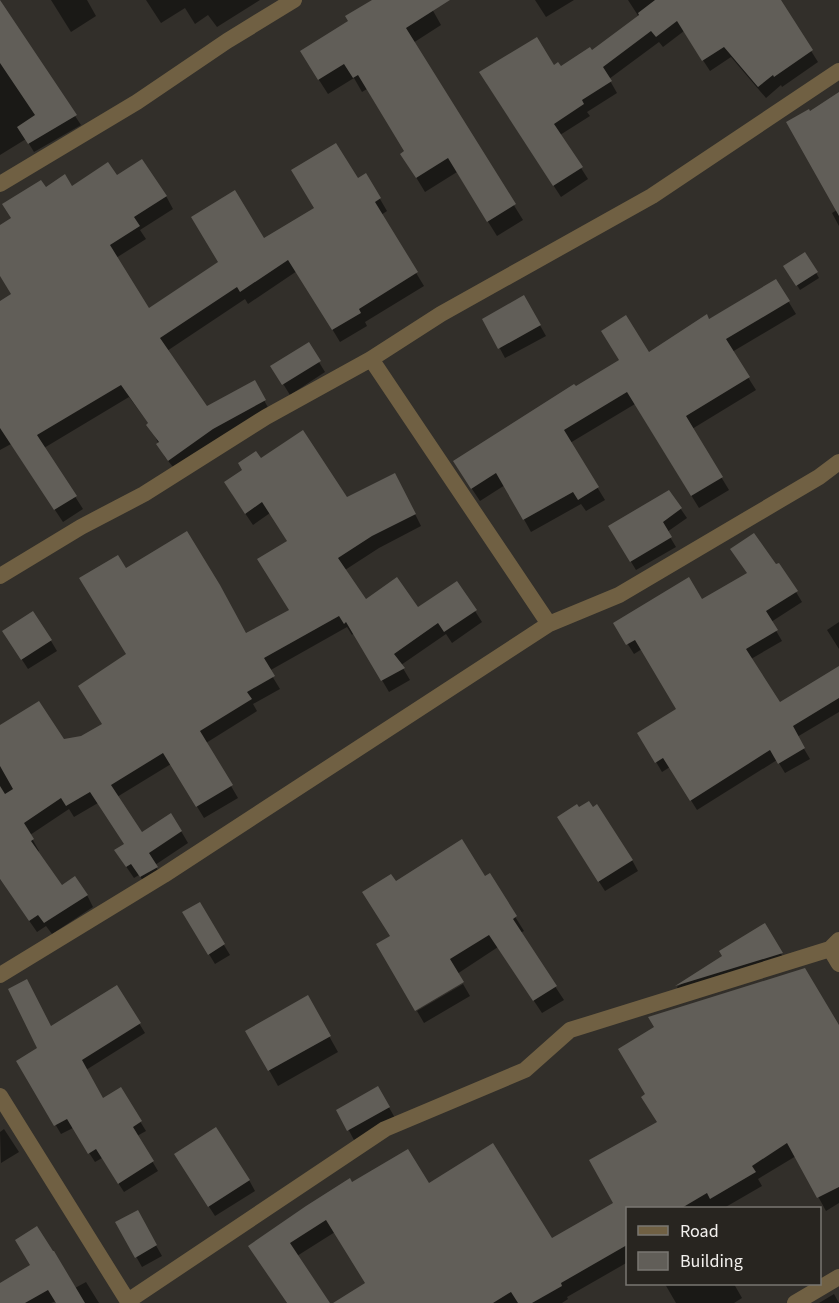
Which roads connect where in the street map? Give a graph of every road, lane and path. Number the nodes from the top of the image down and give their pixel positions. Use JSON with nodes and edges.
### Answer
{"nodes":[{"id":1,"x":294,"y":0,"type":"edge"},
{"id":2,"x":839,"y":70,"type":"edge"},
{"id":3,"x":0,"y":184,"type":"edge"},
{"id":4,"x":371,"y":359,"type":"junction"},
{"id":5,"x":839,"y":462,"type":"edge"},
{"id":6,"x":0,"y":576,"type":"edge"},
{"id":7,"x":549,"y":624,"type":"junction"},
{"id":8,"x":834,"y":944,"type":"edge"},
{"id":9,"x":839,"y":964,"type":"edge"},
{"id":10,"x":0,"y":975,"type":"edge"},
{"id":11,"x":0,"y":1096,"type":"edge"},
{"id":12,"x":839,"y":1277,"type":"edge"},
{"id":13,"x":128,"y":1302,"type":"edge"},
{"id":14,"x":795,"y":1303,"type":"edge"}],
"edges":[{"from":1,"to":3,"type":"street"},
{"from":2,"to":4,"type":"street"},
{"from":4,"to":6,"type":"street"},
{"from":4,"to":7,"type":"street"},
{"from":5,"to":7,"type":"street"},
{"from":7,"to":10,"type":"street"},
{"from":8,"to":9,"type":"street"},
{"from":8,"to":13,"type":"street"},
{"from":11,"to":13,"type":"street"},
{"from":12,"to":14,"type":"street"}]}
